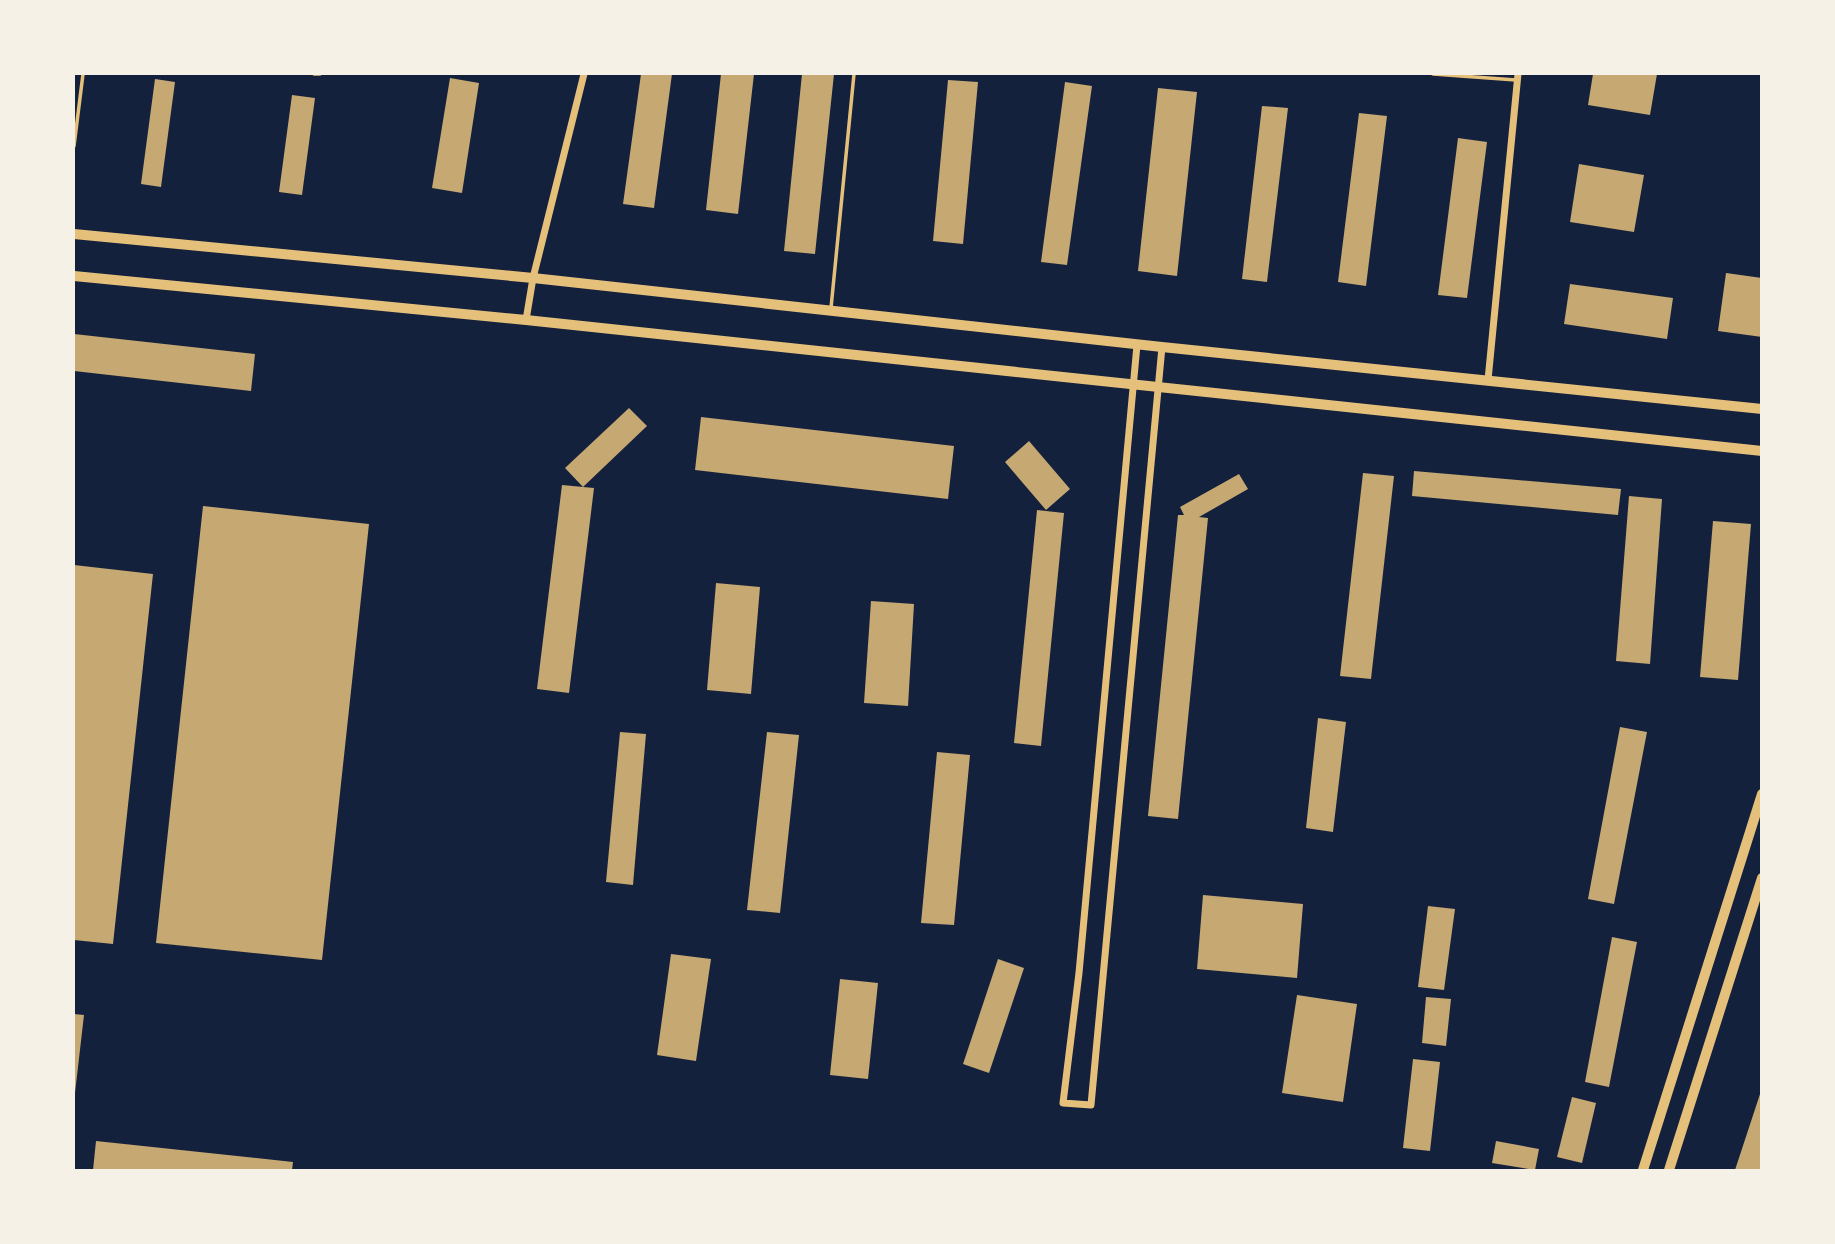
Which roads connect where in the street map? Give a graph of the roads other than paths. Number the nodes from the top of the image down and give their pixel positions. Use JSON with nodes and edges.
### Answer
{"nodes":[{"id":1,"x":83,"y":74,"type":"edge"},
{"id":2,"x":314,"y":74,"type":"edge"},
{"id":3,"x":320,"y":74,"type":"edge"},
{"id":4,"x":584,"y":74,"type":"edge"},
{"id":5,"x":854,"y":74,"type":"edge"},
{"id":6,"x":1433,"y":74,"type":"edge"},
{"id":7,"x":1518,"y":77,"type":"edge"},
{"id":8,"x":74,"y":146,"type":"edge"},
{"id":9,"x":74,"y":234,"type":"edge"},
{"id":10,"x":74,"y":276,"type":"edge"},
{"id":11,"x":533,"y":278,"type":"junction"},
{"id":12,"x":831,"y":310,"type":"junction"},
{"id":13,"x":526,"y":320,"type":"junction"},
{"id":14,"x":1138,"y":345,"type":"junction"},
{"id":15,"x":1161,"y":348,"type":"junction"},
{"id":16,"x":1488,"y":380,"type":"junction"},
{"id":17,"x":1134,"y":383,"type":"junction"},
{"id":18,"x":1158,"y":386,"type":"junction"},
{"id":19,"x":1762,"y":409,"type":"edge"},
{"id":20,"x":1762,"y":451,"type":"edge"},
{"id":21,"x":1762,"y":794,"type":"edge"},
{"id":22,"x":1762,"y":878,"type":"edge"},
{"id":23,"x":1643,"y":1171,"type":"edge"},
{"id":24,"x":1669,"y":1171,"type":"edge"}],
"edges":[{"from":1,"to":8,"type":"lane"},
{"from":2,"to":3,"type":"lane"},
{"from":4,"to":11,"type":"street"},
{"from":5,"to":12,"type":"lane"},
{"from":6,"to":7,"type":"lane"},
{"from":7,"to":16,"type":"street"},
{"from":9,"to":11,"type":"main road"},
{"from":10,"to":13,"type":"main road"},
{"from":11,"to":12,"type":"main road"},
{"from":11,"to":13,"type":"street"},
{"from":12,"to":14,"type":"main road"},
{"from":13,"to":17,"type":"main road"},
{"from":14,"to":15,"type":"main road"},
{"from":14,"to":17,"type":"street"},
{"from":15,"to":16,"type":"main road"},
{"from":15,"to":18,"type":"street"},
{"from":16,"to":19,"type":"main road"},
{"from":17,"to":18,"type":"main road"},
{"from":17,"to":18,"type":"street"},
{"from":18,"to":20,"type":"main road"},
{"from":21,"to":23,"type":"main road"},
{"from":22,"to":24,"type":"main road"}]}
